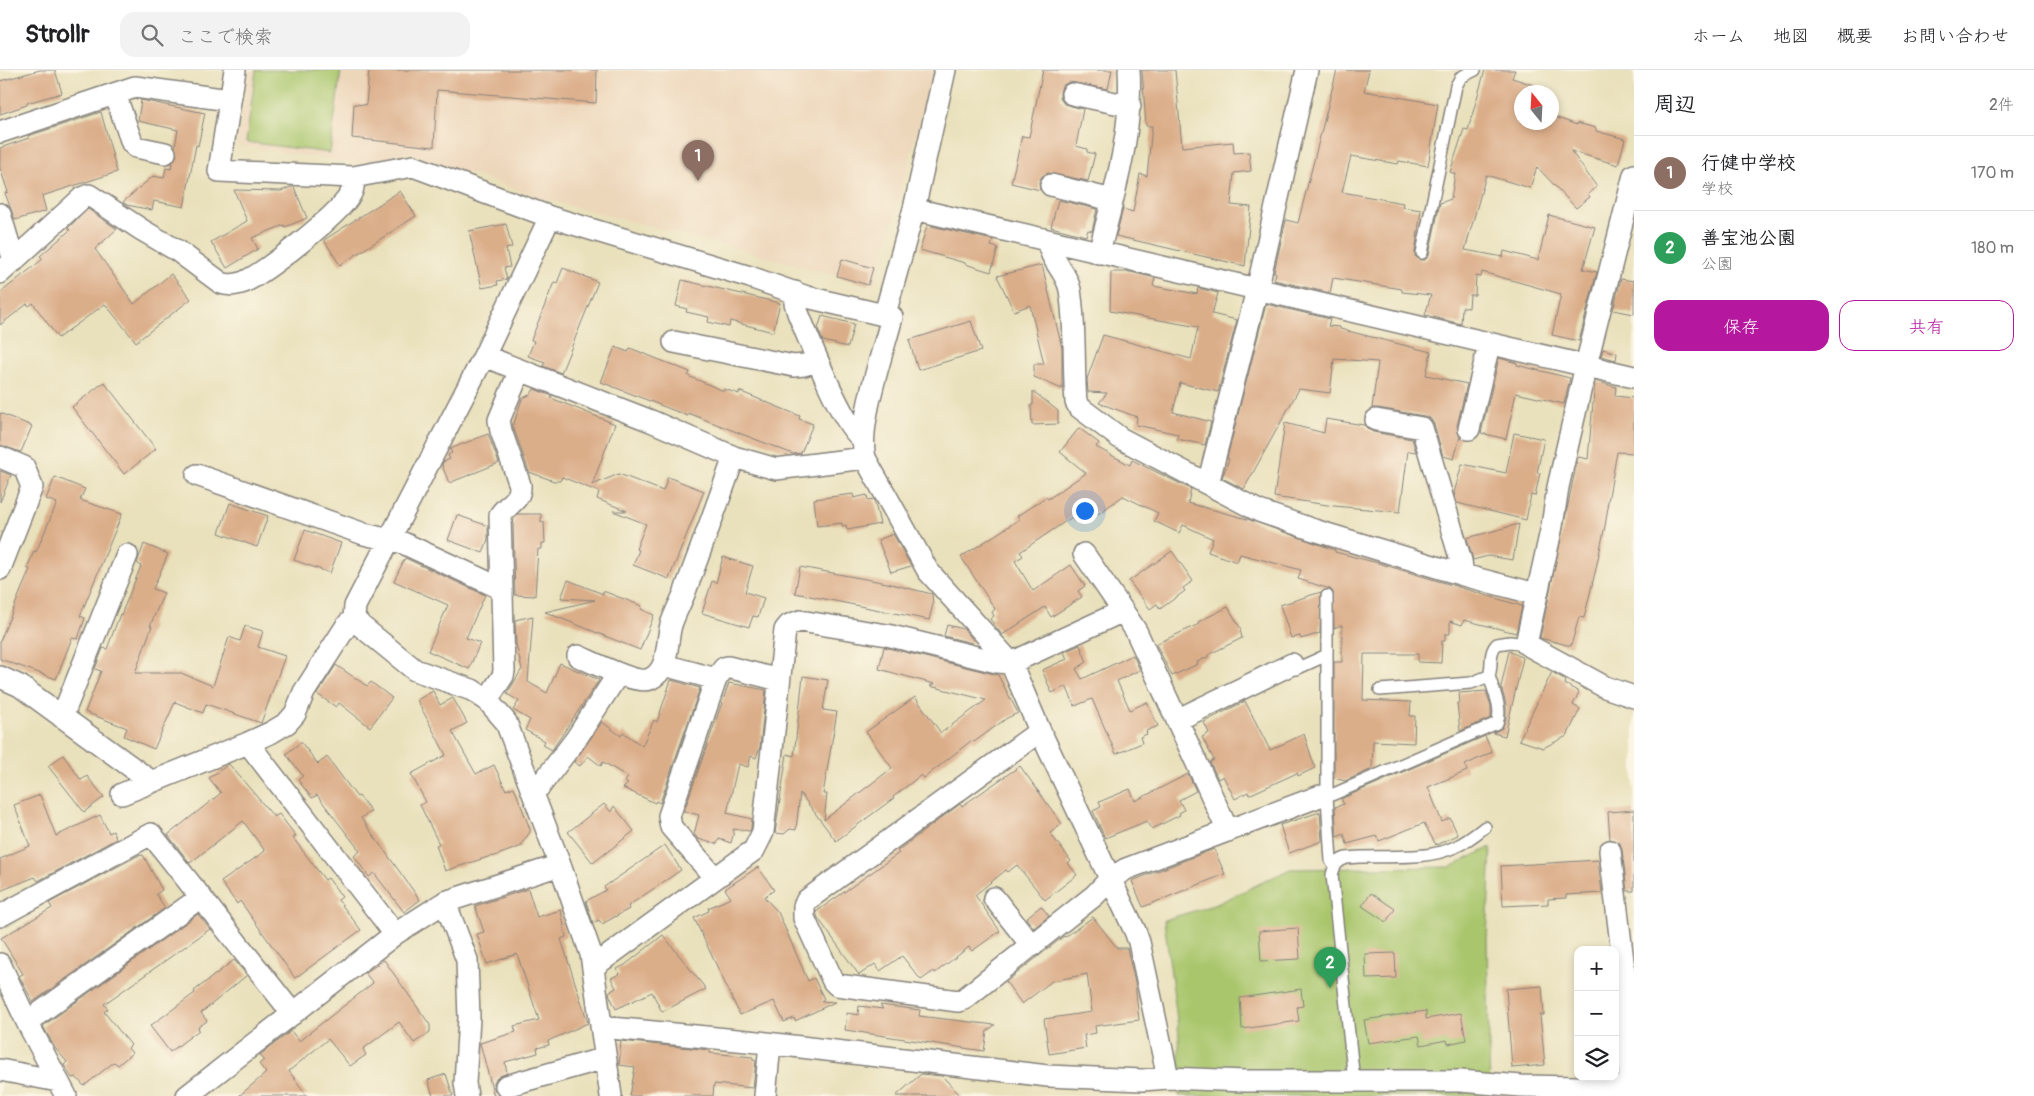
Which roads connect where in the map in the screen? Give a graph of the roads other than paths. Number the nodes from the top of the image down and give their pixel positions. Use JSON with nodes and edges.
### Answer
{"nodes":[{"id":1,"x":235,"y":70,"type":"edge"},
{"id":2,"x":945,"y":70,"type":"edge"},
{"id":3,"x":1129,"y":70,"type":"edge"},
{"id":4,"x":1307,"y":70,"type":"edge"},
{"id":5,"x":1474,"y":70,"type":"edge"},
{"id":6,"x":115,"y":94,"type":"junction"},
{"id":7,"x":1072,"y":94,"type":"dead end"},
{"id":8,"x":229,"y":100,"type":"junction"},
{"id":9,"x":1130,"y":106,"type":"junction"},
{"id":10,"x":0,"y":132,"type":"edge"},
{"id":11,"x":165,"y":153,"type":"dead end"},
{"id":12,"x":1634,"y":175,"type":"edge"},
{"id":13,"x":353,"y":177,"type":"junction"},
{"id":14,"x":1051,"y":185,"type":"dead end"},
{"id":15,"x":1112,"y":200,"type":"junction"},
{"id":16,"x":914,"y":209,"type":"junction"},
{"id":17,"x":0,"y":214,"type":"edge"},
{"id":18,"x":550,"y":217,"type":"junction"},
{"id":19,"x":1048,"y":241,"type":"junction"},
{"id":20,"x":1099,"y":253,"type":"junction"},
{"id":21,"x":1422,"y":253,"type":"dead end"},
{"id":22,"x":7,"y":267,"type":"edge"},
{"id":23,"x":1257,"y":290,"type":"junction"},
{"id":24,"x":794,"y":292,"type":"junction"},
{"id":25,"x":885,"y":314,"type":"junction"},
{"id":26,"x":674,"y":342,"type":"dead end"},
{"id":27,"x":1489,"y":344,"type":"junction"},
{"id":28,"x":484,"y":356,"type":"junction"},
{"id":29,"x":818,"y":361,"type":"junction"},
{"id":30,"x":1586,"y":367,"type":"junction"},
{"id":31,"x":520,"y":370,"type":"junction"},
{"id":32,"x":1634,"y":377,"type":"edge"},
{"id":33,"x":1376,"y":420,"type":"dead end"},
{"id":34,"x":1469,"y":429,"type":"dead end"},
{"id":35,"x":864,"y":448,"type":"junction"},
{"id":36,"x":0,"y":457,"type":"edge"},
{"id":37,"x":734,"y":457,"type":"junction"},
{"id":38,"x":197,"y":475,"type":"dead end"},
{"id":39,"x":1208,"y":484,"type":"junction"},
{"id":40,"x":389,"y":540,"type":"junction"},
{"id":41,"x":1084,"y":554,"type":"dead end"},
{"id":42,"x":127,"y":555,"type":"dead end"},
{"id":43,"x":0,"y":567,"type":"edge"},
{"id":44,"x":1463,"y":575,"type":"junction"},
{"id":45,"x":502,"y":589,"type":"junction"},
{"id":46,"x":1536,"y":594,"type":"junction"},
{"id":47,"x":1327,"y":596,"type":"dead end"},
{"id":48,"x":1123,"y":611,"type":"junction"},
{"id":49,"x":354,"y":618,"type":"junction"},
{"id":50,"x":1526,"y":644,"type":"junction"},
{"id":51,"x":1327,"y":655,"type":"junction"},
{"id":52,"x":578,"y":656,"type":"dead end"},
{"id":53,"x":1011,"y":663,"type":"junction"},
{"id":54,"x":1292,"y":664,"type":"joint"},
{"id":55,"x":664,"y":665,"type":"junction"},
{"id":56,"x":618,"y":674,"type":"junction"},
{"id":57,"x":1489,"y":676,"type":"junction"},
{"id":58,"x":0,"y":677,"type":"edge"},
{"id":59,"x":716,"y":679,"type":"junction"},
{"id":60,"x":779,"y":680,"type":"junction"},
{"id":61,"x":1380,"y":690,"type":"dead end"},
{"id":62,"x":1634,"y":697,"type":"edge"},
{"id":63,"x":487,"y":700,"type":"junction"},
{"id":64,"x":62,"y":717,"type":"junction"},
{"id":65,"x":1177,"y":720,"type":"junction"},
{"id":66,"x":1040,"y":731,"type":"junction"},
{"id":67,"x":248,"y":743,"type":"junction"},
{"id":68,"x":152,"y":782,"type":"junction"},
{"id":69,"x":532,"y":790,"type":"junction"},
{"id":70,"x":122,"y":794,"type":"dead end"},
{"id":71,"x":1323,"y":797,"type":"junction"},
{"id":72,"x":1485,"y":827,"type":"dead end"},
{"id":73,"x":1228,"y":831,"type":"junction"},
{"id":74,"x":1610,"y":851,"type":"dead end"},
{"id":75,"x":560,"y":865,"type":"junction"},
{"id":76,"x":1335,"y":866,"type":"junction"},
{"id":77,"x":715,"y":878,"type":"junction"},
{"id":78,"x":1110,"y":879,"type":"junction"},
{"id":79,"x":201,"y":897,"type":"junction"},
{"id":80,"x":994,"y":898,"type":"dead end"},
{"id":81,"x":445,"y":902,"type":"junction"},
{"id":82,"x":0,"y":916,"type":"edge"},
{"id":83,"x":395,"y":934,"type":"junction"},
{"id":84,"x":1032,"y":946,"type":"junction"},
{"id":85,"x":0,"y":964,"type":"edge"},
{"id":86,"x":593,"y":967,"type":"junction"},
{"id":87,"x":16,"y":1013,"type":"edge"},
{"id":88,"x":293,"y":1014,"type":"junction"},
{"id":89,"x":602,"y":1027,"type":"junction"},
{"id":90,"x":770,"y":1044,"type":"junction"},
{"id":91,"x":604,"y":1058,"type":"junction"},
{"id":92,"x":0,"y":1070,"type":"edge"},
{"id":93,"x":1354,"y":1081,"type":"junction"},
{"id":94,"x":1161,"y":1084,"type":"edge"},
{"id":95,"x":506,"y":1086,"type":"dead end"},
{"id":96,"x":62,"y":1088,"type":"edge"},
{"id":97,"x":1632,"y":1088,"type":"edge"},
{"id":98,"x":187,"y":1096,"type":"edge"},
{"id":99,"x":468,"y":1096,"type":"edge"},
{"id":100,"x":612,"y":1096,"type":"edge"},
{"id":101,"x":765,"y":1096,"type":"edge"}],
"edges":[{"from":1,"to":8,"type":"street"},
{"from":2,"to":16,"type":"street"},
{"from":3,"to":9,"type":"street"},
{"from":4,"to":23,"type":"street"},
{"from":5,"to":21,"type":"lane"},
{"from":6,"to":8,"type":"street"},
{"from":6,"to":10,"type":"street"},
{"from":6,"to":11,"type":"street"},
{"from":7,"to":9,"type":"street"},
{"from":8,"to":13,"type":"street"},
{"from":9,"to":15,"type":"street"},
{"from":12,"to":30,"type":"street"},
{"from":13,"to":18,"type":"street"},
{"from":13,"to":22,"type":"street"},
{"from":14,"to":15,"type":"street"},
{"from":15,"to":20,"type":"street"},
{"from":16,"to":19,"type":"street"},
{"from":16,"to":25,"type":"street"},
{"from":17,"to":22,"type":"street"},
{"from":18,"to":24,"type":"street"},
{"from":18,"to":28,"type":"street"},
{"from":19,"to":20,"type":"street"},
{"from":19,"to":39,"type":"street"},
{"from":20,"to":23,"type":"street"},
{"from":23,"to":27,"type":"street"},
{"from":23,"to":39,"type":"street"},
{"from":24,"to":25,"type":"street"},
{"from":24,"to":29,"type":"street"},
{"from":25,"to":35,"type":"street"},
{"from":26,"to":29,"type":"street"},
{"from":27,"to":30,"type":"street"},
{"from":27,"to":34,"type":"street"},
{"from":28,"to":31,"type":"street"},
{"from":28,"to":40,"type":"street"},
{"from":29,"to":35,"type":"street"},
{"from":30,"to":32,"type":"street"},
{"from":30,"to":46,"type":"street"},
{"from":31,"to":37,"type":"street"},
{"from":31,"to":45,"type":"street"},
{"from":33,"to":44,"type":"street"},
{"from":35,"to":37,"type":"street"},
{"from":35,"to":53,"type":"street"},
{"from":36,"to":43,"type":"street"},
{"from":37,"to":55,"type":"street"},
{"from":38,"to":40,"type":"street"},
{"from":39,"to":44,"type":"street"},
{"from":40,"to":45,"type":"street"},
{"from":40,"to":49,"type":"street"},
{"from":41,"to":48,"type":"street"},
{"from":42,"to":64,"type":"street"},
{"from":44,"to":46,"type":"street"},
{"from":45,"to":63,"type":"street"},
{"from":46,"to":50,"type":"street"},
{"from":47,"to":51,"type":"lane"},
{"from":48,"to":53,"type":"street"},
{"from":48,"to":65,"type":"street"},
{"from":49,"to":63,"type":"street"},
{"from":49,"to":67,"type":"street"},
{"from":50,"to":57,"type":"lane"},
{"from":50,"to":62,"type":"street"},
{"from":51,"to":54,"type":"lane"},
{"from":51,"to":71,"type":"lane"},
{"from":52,"to":56,"type":"street"},
{"from":53,"to":60,"type":"street"},
{"from":53,"to":66,"type":"street"},
{"from":54,"to":65,"type":"street"},
{"from":55,"to":56,"type":"street"},
{"from":55,"to":59,"type":"street"},
{"from":56,"to":69,"type":"street"},
{"from":57,"to":61,"type":"lane"},
{"from":57,"to":71,"type":"lane"},
{"from":58,"to":64,"type":"street"},
{"from":59,"to":60,"type":"street"},
{"from":59,"to":77,"type":"street"},
{"from":60,"to":77,"type":"street"},
{"from":63,"to":69,"type":"street"},
{"from":64,"to":68,"type":"street"},
{"from":65,"to":73,"type":"street"},
{"from":66,"to":78,"type":"street"},
{"from":66,"to":84,"type":"street"},
{"from":67,"to":68,"type":"street"},
{"from":67,"to":83,"type":"street"},
{"from":68,"to":70,"type":"street"},
{"from":69,"to":75,"type":"street"},
{"from":71,"to":73,"type":"street"},
{"from":71,"to":76,"type":"lane"},
{"from":72,"to":76,"type":"lane"},
{"from":73,"to":78,"type":"street"},
{"from":74,"to":97,"type":"street"},
{"from":75,"to":81,"type":"street"},
{"from":75,"to":86,"type":"street"},
{"from":76,"to":93,"type":"lane"},
{"from":77,"to":86,"type":"street"},
{"from":78,"to":84,"type":"street"},
{"from":78,"to":94,"type":"street"},
{"from":79,"to":82,"type":"street"},
{"from":79,"to":87,"type":"street"},
{"from":79,"to":88,"type":"street"},
{"from":80,"to":84,"type":"street"},
{"from":81,"to":83,"type":"street"},
{"from":81,"to":99,"type":"street"},
{"from":83,"to":88,"type":"street"},
{"from":85,"to":87,"type":"street"},
{"from":86,"to":89,"type":"street"},
{"from":87,"to":96,"type":"street"},
{"from":88,"to":98,"type":"street"},
{"from":89,"to":90,"type":"street"},
{"from":89,"to":91,"type":"street"},
{"from":90,"to":94,"type":"street"},
{"from":90,"to":101,"type":"street"},
{"from":91,"to":95,"type":"street"},
{"from":91,"to":100,"type":"street"},
{"from":92,"to":96,"type":"street"},
{"from":93,"to":94,"type":"street"},
{"from":93,"to":97,"type":"street"}]}
